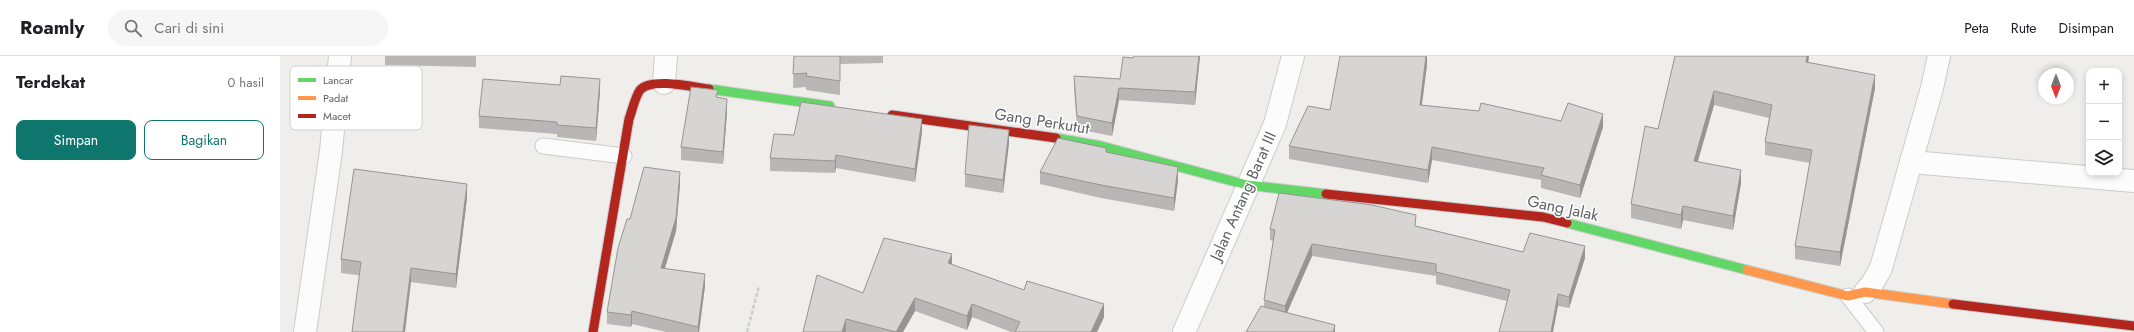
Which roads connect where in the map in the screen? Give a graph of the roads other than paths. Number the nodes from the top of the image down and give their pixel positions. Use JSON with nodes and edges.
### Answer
{"nodes":[{"id":1,"x":340,"y":56,"type":"edge"},
{"id":2,"x":666,"y":56,"type":"edge"},
{"id":3,"x":1293,"y":56,"type":"edge"},
{"id":4,"x":1940,"y":56,"type":"edge"},
{"id":5,"x":339,"y":66,"type":"edge"},
{"id":6,"x":664,"y":83,"type":"junction"},
{"id":7,"x":842,"y":108,"type":"edge"},
{"id":8,"x":880,"y":113,"type":"edge"},
{"id":9,"x":333,"y":130,"type":"edge"},
{"id":10,"x":543,"y":146,"type":"dead end"},
{"id":11,"x":624,"y":156,"type":"junction"},
{"id":12,"x":1911,"y":162,"type":"junction"},
{"id":13,"x":2134,"y":181,"type":"edge"},
{"id":14,"x":1247,"y":186,"type":"junction"},
{"id":15,"x":1856,"y":294,"type":"junction"},
{"id":16,"x":2134,"y":326,"type":"edge"},
{"id":17,"x":305,"y":332,"type":"edge"},
{"id":18,"x":592,"y":332,"type":"edge"},
{"id":19,"x":1184,"y":332,"type":"edge"},
{"id":20,"x":1876,"y":332,"type":"edge"}],
"edges":[{"from":1,"to":5,"type":"street"},
{"from":2,"to":6,"type":"street"},
{"from":3,"to":14,"type":"street","name":"Jalan Antang Barat III"},
{"from":4,"to":12,"type":"street"},
{"from":6,"to":7,"type":"street"},
{"from":6,"to":11,"type":"street"},
{"from":8,"to":14,"type":"street","name":"Gang Perkutut"},
{"from":9,"to":17,"type":"street"},
{"from":10,"to":11,"type":"lane"},
{"from":11,"to":18,"type":"street"},
{"from":12,"to":13,"type":"street"},
{"from":12,"to":15,"type":"street"},
{"from":14,"to":15,"type":"street","name":"Gang Jalak"},
{"from":14,"to":19,"type":"street","name":"Jalan Antang Barat III"},
{"from":15,"to":16,"type":"street","name":"Gang Jalak"},
{"from":15,"to":20,"type":"lane"}]}
